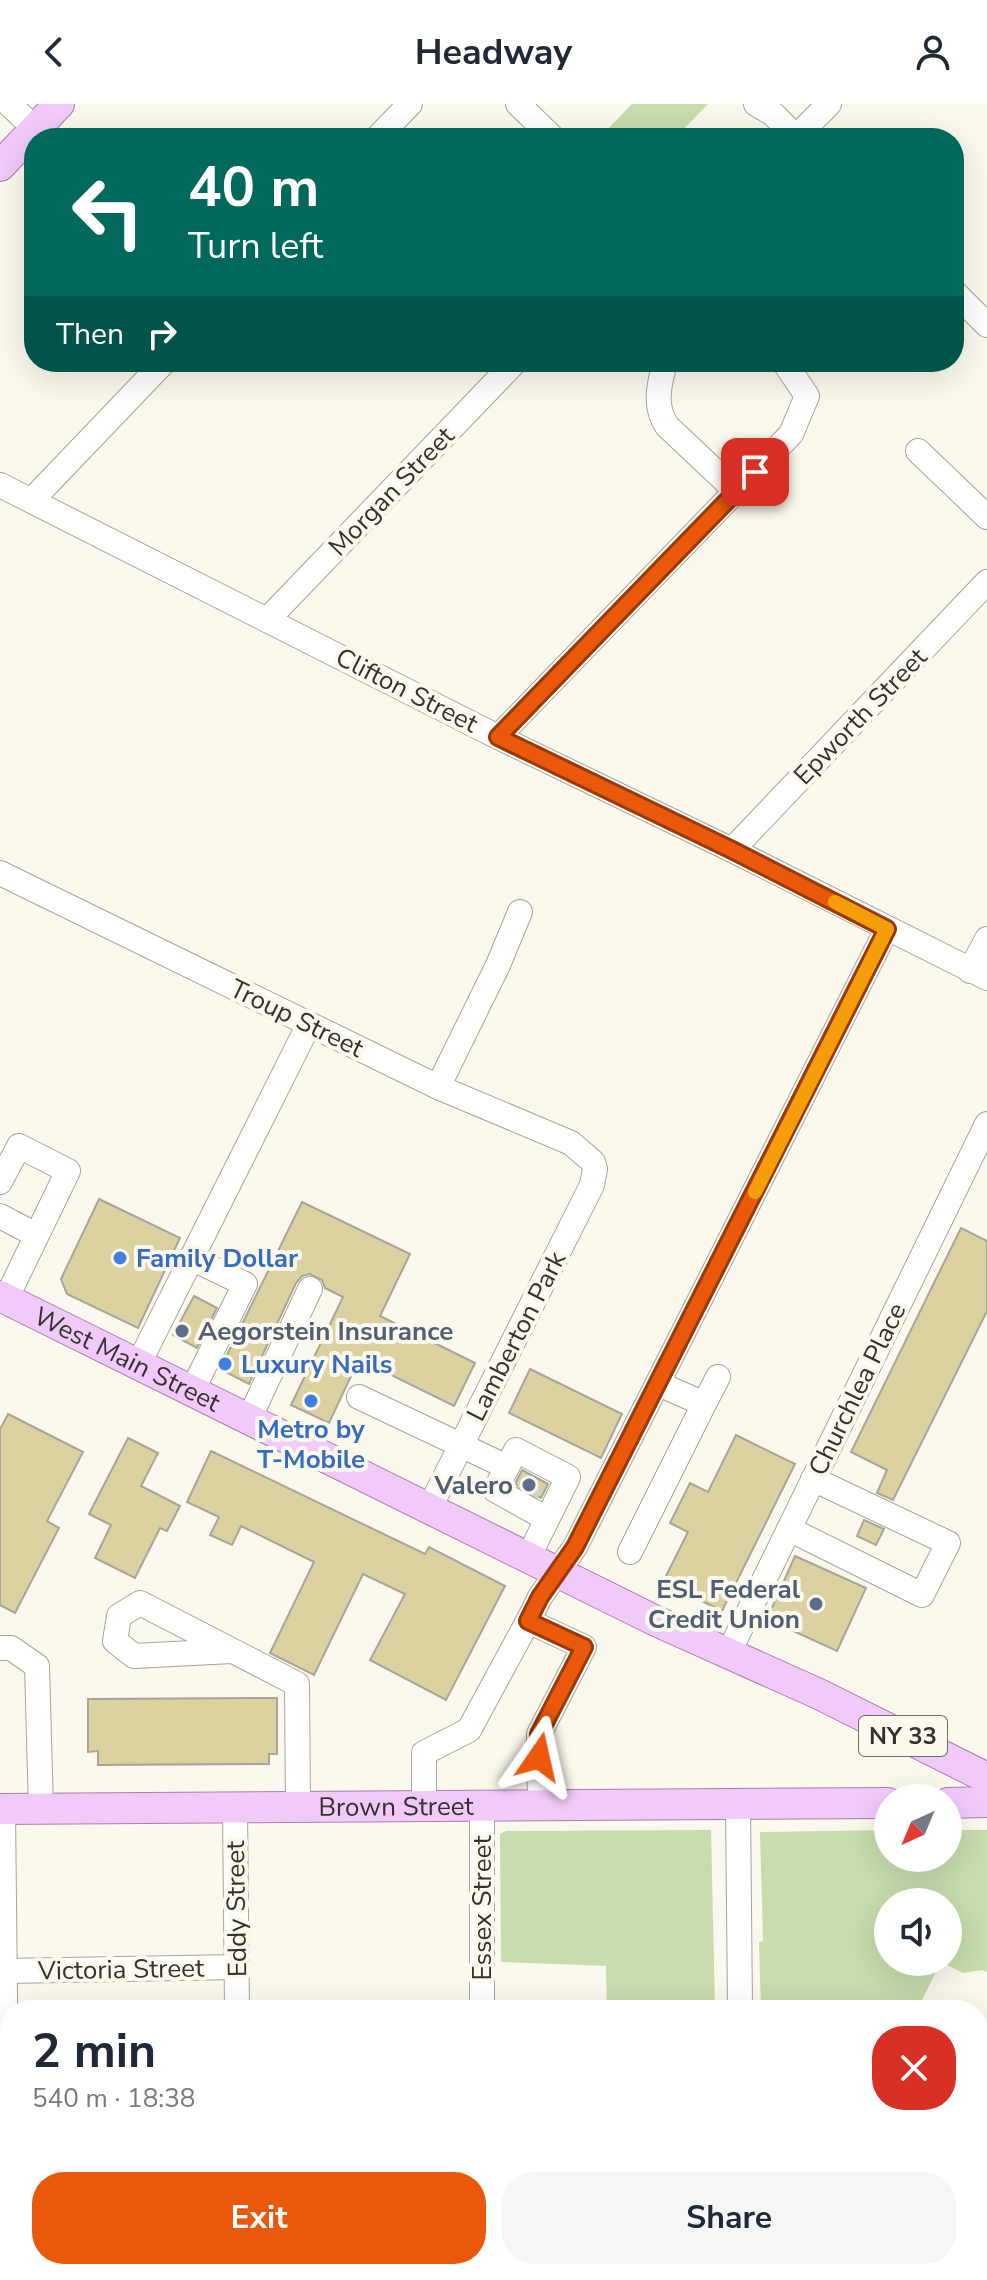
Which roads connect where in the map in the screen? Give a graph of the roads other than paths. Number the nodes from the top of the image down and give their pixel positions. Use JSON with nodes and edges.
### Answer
{"nodes":[{"id":1,"x":9,"y":104,"type":"edge"},
{"id":2,"x":59,"y":104,"type":"edge"},
{"id":3,"x":410,"y":104,"type":"edge"},
{"id":4,"x":518,"y":104,"type":"edge"},
{"id":5,"x":829,"y":104,"type":"edge"},
{"id":6,"x":766,"y":107,"type":"edge"},
{"id":7,"x":34,"y":128,"type":"edge"},
{"id":8,"x":36,"y":128,"type":"edge"},
{"id":9,"x":387,"y":128,"type":"edge"},
{"id":10,"x":543,"y":128,"type":"edge"},
{"id":11,"x":787,"y":128,"type":"edge"},
{"id":12,"x":806,"y":128,"type":"edge"},
{"id":13,"x":24,"y":141,"type":"edge"},
{"id":14,"x":0,"y":166,"type":"edge"},
{"id":15,"x":964,"y":302,"type":"edge"},
{"id":16,"x":987,"y":325,"type":"edge"},
{"id":17,"x":153,"y":372,"type":"edge"},
{"id":18,"x":505,"y":372,"type":"edge"},
{"id":19,"x":663,"y":372,"type":"edge"},
{"id":20,"x":791,"y":372,"type":"edge"},
{"id":21,"x":918,"y":451,"type":"dead end"},
{"id":22,"x":0,"y":485,"type":"edge"},
{"id":23,"x":736,"y":491,"type":"junction"},
{"id":24,"x":32,"y":500,"type":"junction"},
{"id":25,"x":987,"y":517,"type":"edge"},
{"id":26,"x":987,"y":582,"type":"edge"},
{"id":27,"x":267,"y":620,"type":"junction"},
{"id":28,"x":498,"y":737,"type":"junction"},
{"id":29,"x":732,"y":850,"type":"junction"},
{"id":30,"x":0,"y":873,"type":"edge"},
{"id":31,"x":520,"y":912,"type":"dead end"},
{"id":32,"x":887,"y":929,"type":"junction"},
{"id":33,"x":987,"y":939,"type":"edge"},
{"id":34,"x":979,"y":975,"type":"edge"},
{"id":35,"x":309,"y":1024,"type":"junction"},
{"id":36,"x":438,"y":1087,"type":"junction"},
{"id":37,"x":987,"y":1124,"type":"edge"},
{"id":38,"x":593,"y":1162,"type":"joint"},
{"id":39,"x":0,"y":1182,"type":"edge"},
{"id":40,"x":0,"y":1216,"type":"edge"},
{"id":41,"x":36,"y":1235,"type":"junction"},
{"id":42,"x":191,"y":1258,"type":"junction"},
{"id":43,"x":310,"y":1289,"type":"dead end"},
{"id":44,"x":3,"y":1297,"type":"edge"},
{"id":45,"x":138,"y":1365,"type":"junction"},
{"id":46,"x":718,"y":1377,"type":"dead end"},
{"id":47,"x":659,"y":1384,"type":"junction"},
{"id":48,"x":192,"y":1391,"type":"junction"},
{"id":49,"x":359,"y":1397,"type":"dead end"},
{"id":50,"x":704,"y":1404,"type":"junction"},
{"id":51,"x":249,"y":1419,"type":"junction"},
{"id":52,"x":461,"y":1445,"type":"junction"},
{"id":53,"x":507,"y":1467,"type":"junction"},
{"id":54,"x":813,"y":1479,"type":"junction"},
{"id":55,"x":429,"y":1509,"type":"junction"},
{"id":56,"x":547,"y":1519,"type":"junction"},
{"id":57,"x":789,"y":1529,"type":"junction"},
{"id":58,"x":630,"y":1552,"type":"dead end"},
{"id":59,"x":528,"y":1558,"type":"junction"},
{"id":60,"x":558,"y":1572,"type":"junction"},
{"id":61,"x":528,"y":1621,"type":"junction"},
{"id":62,"x":0,"y":1648,"type":"edge"},
{"id":63,"x":232,"y":1651,"type":"dead end"},
{"id":64,"x":728,"y":1654,"type":"junction"},
{"id":65,"x":987,"y":1778,"type":"edge"},
{"id":66,"x":987,"y":1802,"type":"edge"},
{"id":67,"x":874,"y":1803,"type":"edge"},
{"id":68,"x":962,"y":1803,"type":"edge"},
{"id":69,"x":738,"y":1804,"type":"junction"},
{"id":70,"x":540,"y":1805,"type":"junction"},
{"id":71,"x":482,"y":1806,"type":"junction"},
{"id":72,"x":298,"y":1807,"type":"junction"},
{"id":73,"x":424,"y":1807,"type":"junction"},
{"id":74,"x":235,"y":1808,"type":"junction"},
{"id":75,"x":2,"y":1809,"type":"edge"},
{"id":76,"x":41,"y":1809,"type":"junction"},
{"id":77,"x":237,"y":1967,"type":"junction"},
{"id":78,"x":5,"y":1971,"type":"junction"},
{"id":79,"x":5,"y":2000,"type":"edge"},
{"id":80,"x":237,"y":2000,"type":"edge"},
{"id":81,"x":482,"y":2000,"type":"edge"},
{"id":82,"x":740,"y":2000,"type":"edge"}],
"edges":[{"from":1,"to":7,"type":"street"},
{"from":2,"to":8,"type":"main road"},
{"from":3,"to":9,"type":"street"},
{"from":4,"to":10,"type":"street"},
{"from":5,"to":12,"type":"street"},
{"from":6,"to":11,"type":"street"},
{"from":13,"to":14,"type":"main road"},
{"from":15,"to":16,"type":"street"},
{"from":17,"to":24,"type":"street"},
{"from":18,"to":27,"type":"street","name":"Morgan Street"},
{"from":19,"to":23,"type":"street"},
{"from":20,"to":23,"type":"street"},
{"from":21,"to":25,"type":"street"},
{"from":22,"to":24,"type":"street","name":"Clifton Street"},
{"from":23,"to":28,"type":"street"},
{"from":24,"to":27,"type":"street","name":"Clifton Street"},
{"from":26,"to":29,"type":"street","name":"Epworth Street"},
{"from":27,"to":28,"type":"street","name":"Clifton Street"},
{"from":28,"to":29,"type":"street","name":"Clifton Street"},
{"from":29,"to":32,"type":"street","name":"Clifton Street"},
{"from":30,"to":35,"type":"street","name":"Troup Street"},
{"from":31,"to":36,"type":"street"},
{"from":32,"to":34,"type":"street","name":"Clifton Street"},
{"from":32,"to":47,"type":"street"},
{"from":33,"to":34,"type":"street"},
{"from":35,"to":36,"type":"street","name":"Troup Street"},
{"from":35,"to":42,"type":"street"},
{"from":36,"to":38,"type":"street","name":"Troup Street"},
{"from":37,"to":54,"type":"street","name":"Churchlea Place"},
{"from":38,"to":52,"type":"street","name":"Lamberton Park"},
{"from":39,"to":41,"type":"street"},
{"from":40,"to":41,"type":"street"},
{"from":41,"to":44,"type":"street"},
{"from":42,"to":45,"type":"street"},
{"from":42,"to":48,"type":"street"},
{"from":43,"to":51,"type":"street"},
{"from":44,"to":45,"type":"main road","name":"West Main Street","number":"NY 33"},
{"from":45,"to":48,"type":"main road","name":"West Main Street","number":"NY 33"},
{"from":46,"to":50,"type":"street"},
{"from":47,"to":50,"type":"street"},
{"from":47,"to":60,"type":"street"},
{"from":48,"to":51,"type":"main road","name":"West Main Street","number":"NY 33"},
{"from":49,"to":52,"type":"street"},
{"from":50,"to":58,"type":"street"},
{"from":51,"to":55,"type":"main road","name":"West Main Street","number":"NY 33"},
{"from":52,"to":53,"type":"street"},
{"from":52,"to":55,"type":"street","name":"Lamberton Park"},
{"from":53,"to":56,"type":"street"},
{"from":53,"to":56,"type":"street"},
{"from":54,"to":57,"type":"street","name":"Churchlea Place"},
{"from":54,"to":57,"type":"street"},
{"from":55,"to":59,"type":"main road","name":"West Main Street","number":"NY 33"},
{"from":56,"to":59,"type":"street"},
{"from":57,"to":64,"type":"street","name":"Churchlea Place"},
{"from":59,"to":60,"type":"main road","name":"West Main Street","number":"NY 33"},
{"from":60,"to":61,"type":"street"},
{"from":60,"to":64,"type":"main road","name":"West Main Street","number":"NY 33"},
{"from":61,"to":70,"type":"street"},
{"from":61,"to":73,"type":"street"},
{"from":62,"to":76,"type":"street"},
{"from":63,"to":72,"type":"street"},
{"from":64,"to":65,"type":"main road","name":"West Main Street","number":"NY 33"},
{"from":66,"to":68,"type":"main road"},
{"from":67,"to":69,"type":"main road","name":"Brown Street"},
{"from":69,"to":70,"type":"main road","name":"Brown Street"},
{"from":69,"to":82,"type":"street"},
{"from":70,"to":71,"type":"main road","name":"Brown Street"},
{"from":71,"to":73,"type":"main road","name":"Brown Street"},
{"from":71,"to":81,"type":"street","name":"Essex Street"},
{"from":72,"to":73,"type":"main road","name":"Brown Street"},
{"from":72,"to":74,"type":"main road","name":"Brown Street"},
{"from":74,"to":76,"type":"main road","name":"Brown Street"},
{"from":74,"to":77,"type":"street","name":"Eddy Street"},
{"from":75,"to":76,"type":"main road","name":"Brown Street"},
{"from":75,"to":78,"type":"street"},
{"from":77,"to":78,"type":"street","name":"Victoria Street"},
{"from":77,"to":80,"type":"street","name":"Eddy Street"},
{"from":78,"to":79,"type":"street"}]}
